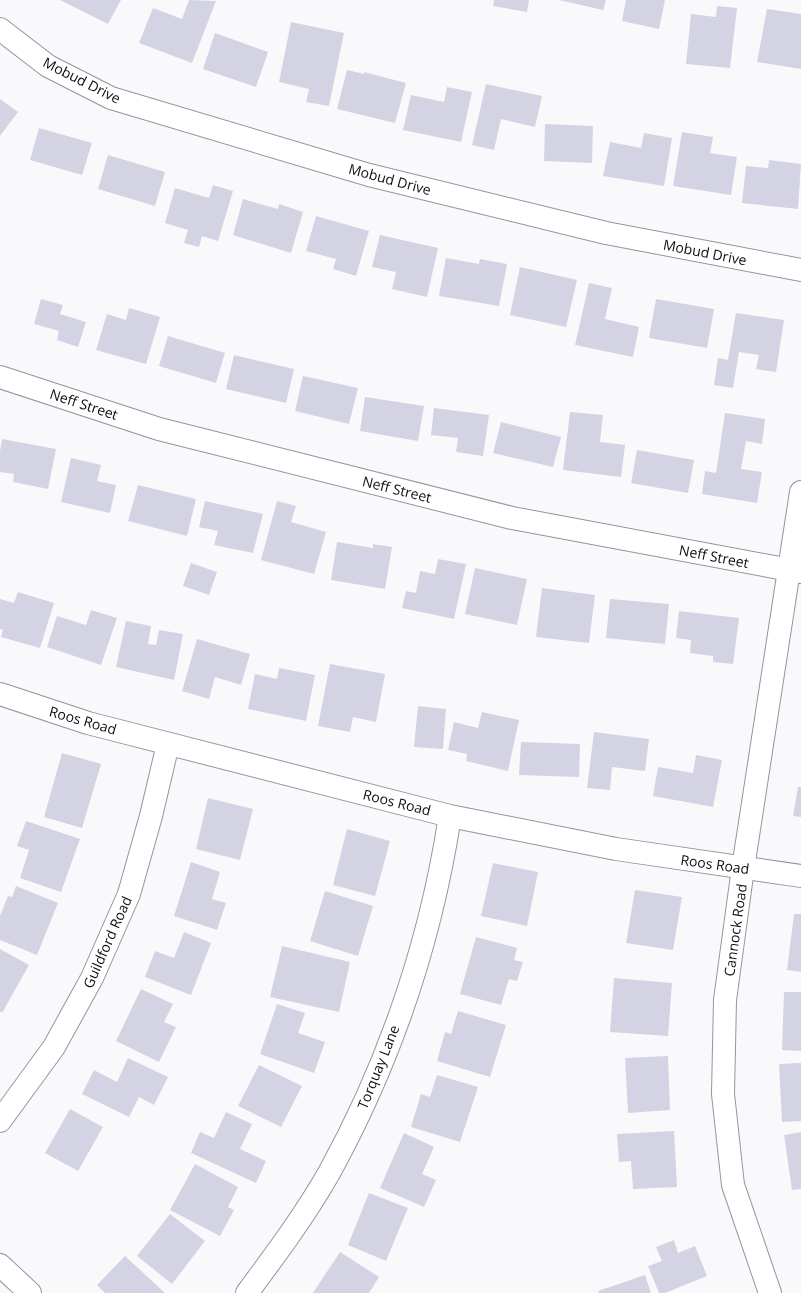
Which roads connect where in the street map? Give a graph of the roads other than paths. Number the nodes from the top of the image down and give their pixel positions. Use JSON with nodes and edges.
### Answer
{"nodes":[{"id":1,"x":0,"y":29,"type":"edge"},
{"id":2,"x":801,"y":270,"type":"edge"},
{"id":3,"x":0,"y":377,"type":"edge"},
{"id":4,"x":801,"y":492,"type":"edge"},
{"id":5,"x":795,"y":571,"type":"edge"},
{"id":6,"x":0,"y":694,"type":"edge"},
{"id":7,"x":168,"y":744,"type":"junction"},
{"id":8,"x":450,"y":816,"type":"junction"},
{"id":9,"x":743,"y":868,"type":"junction"},
{"id":10,"x":801,"y":876,"type":"edge"},
{"id":11,"x":0,"y":1121,"type":"edge"},
{"id":12,"x":0,"y":1265,"type":"edge"},
{"id":13,"x":30,"y":1293,"type":"edge"},
{"id":14,"x":247,"y":1293,"type":"edge"},
{"id":15,"x":770,"y":1293,"type":"edge"}],
"edges":[{"from":1,"to":2,"type":"street","name":"Mobud Drive"},
{"from":3,"to":5,"type":"street","name":"Neff Street"},
{"from":4,"to":5,"type":"street","name":"Cannock Road"},
{"from":5,"to":9,"type":"street","name":"Cannock Road"},
{"from":6,"to":7,"type":"street","name":"Roos Road"},
{"from":7,"to":8,"type":"street","name":"Roos Road"},
{"from":7,"to":11,"type":"street","name":"Guildford Road"},
{"from":8,"to":9,"type":"street","name":"Roos Road"},
{"from":8,"to":14,"type":"street","name":"Torquay Lane"},
{"from":9,"to":10,"type":"street","name":"Roos Road"},
{"from":9,"to":15,"type":"street","name":"Cannock Road"},
{"from":12,"to":13,"type":"street"}]}
